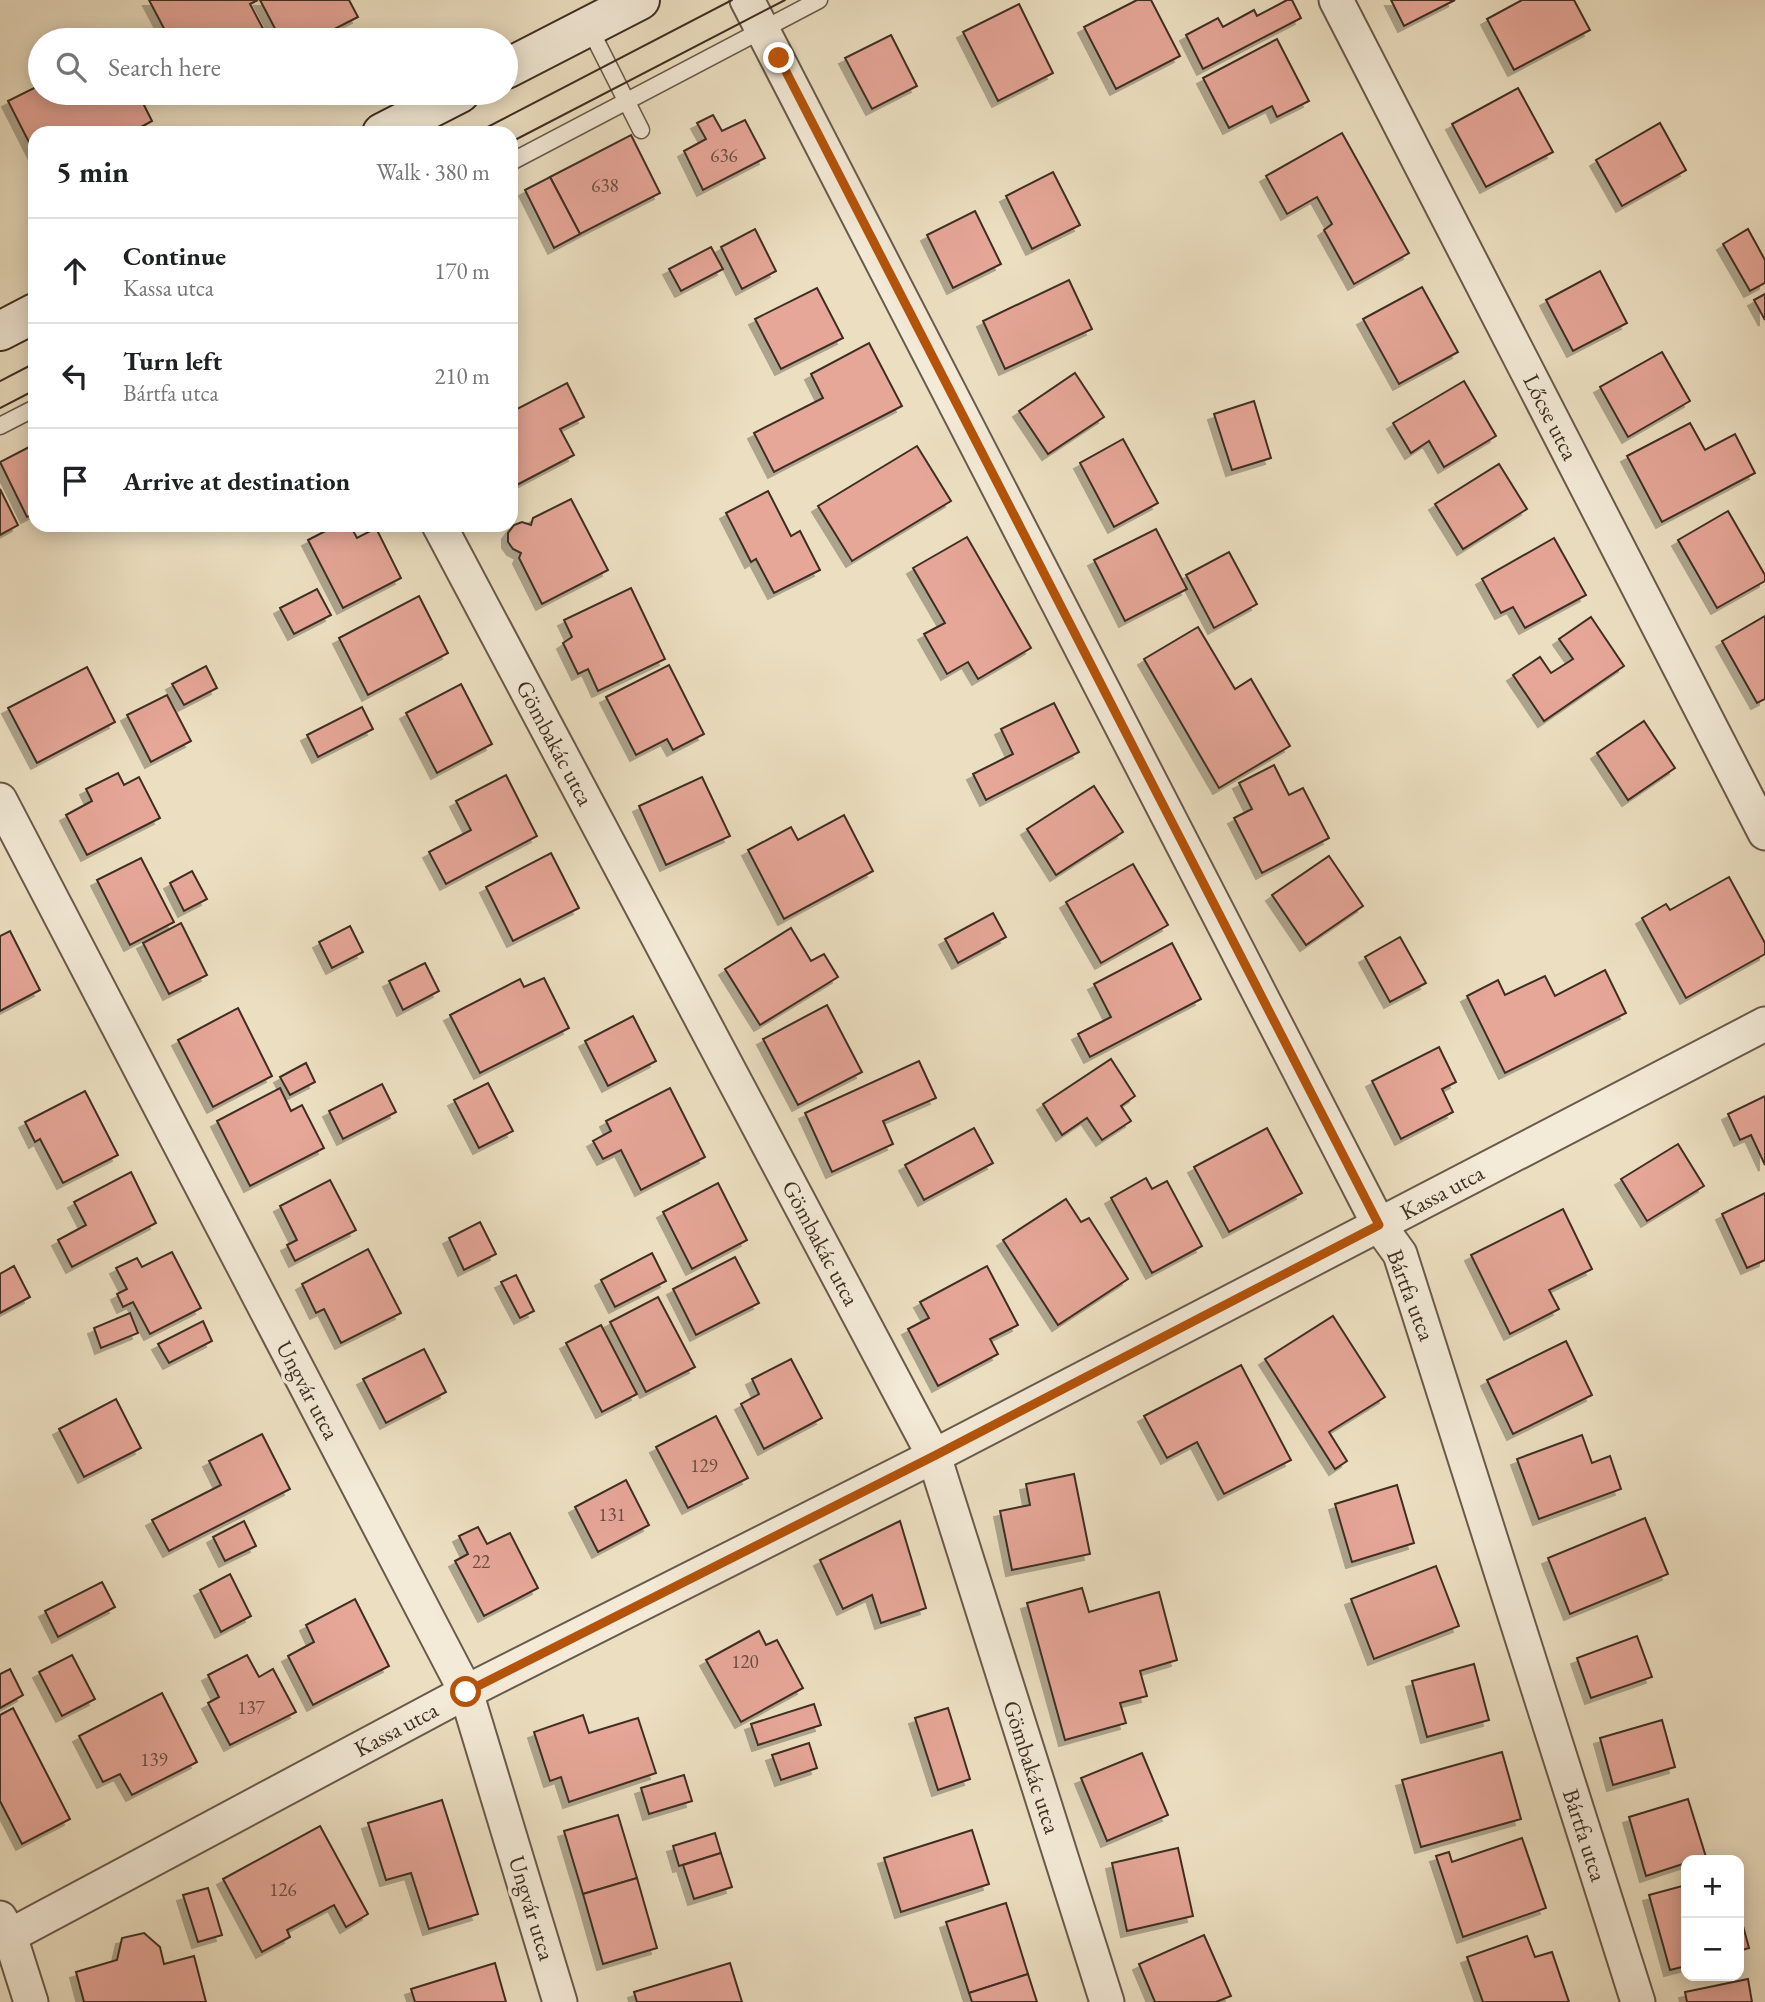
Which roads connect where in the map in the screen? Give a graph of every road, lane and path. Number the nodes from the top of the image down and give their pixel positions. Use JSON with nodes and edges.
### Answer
{"nodes":[{"id":1,"x":640,"y":0,"type":"edge"},
{"id":2,"x":747,"y":0,"type":"edge"},
{"id":3,"x":819,"y":0,"type":"edge"},
{"id":4,"x":1336,"y":0,"type":"edge"},
{"id":5,"x":589,"y":27,"type":"junction"},
{"id":6,"x":763,"y":29,"type":"junction"},
{"id":7,"x":518,"y":63,"type":"edge"},
{"id":8,"x":627,"y":101,"type":"junction"},
{"id":9,"x":437,"y":105,"type":"edge"},
{"id":10,"x":396,"y":126,"type":"edge"},
{"id":11,"x":641,"y":130,"type":"dead end"},
{"id":12,"x":518,"y":158,"type":"edge"},
{"id":13,"x":28,"y":317,"type":"edge"},
{"id":14,"x":0,"y":331,"type":"edge"},
{"id":15,"x":28,"y":412,"type":"edge"},
{"id":16,"x":0,"y":426,"type":"edge"},
{"id":17,"x":443,"y":532,"type":"edge"},
{"id":18,"x":0,"y":800,"type":"edge"},
{"id":19,"x":1765,"y":833,"type":"edge"},
{"id":20,"x":1765,"y":1024,"type":"edge"},
{"id":21,"x":1379,"y":1225,"type":"junction"},
{"id":22,"x":934,"y":1456,"type":"junction"},
{"id":23,"x":466,"y":1692,"type":"junction"},
{"id":24,"x":3,"y":1932,"type":"edge"},
{"id":25,"x":31,"y":2002,"type":"edge"},
{"id":26,"x":560,"y":2002,"type":"edge"},
{"id":27,"x":1107,"y":2002,"type":"edge"},
{"id":28,"x":1637,"y":2002,"type":"edge"}],
"edges":[{"from":1,"to":5,"type":"main road"},
{"from":2,"to":6,"type":"street","name":"Bártfa utca"},
{"from":3,"to":6,"type":"lane"},
{"from":4,"to":19,"type":"street","name":"Lőcse utca"},
{"from":5,"to":7,"type":"main road"},
{"from":5,"to":8,"type":"lane"},
{"from":6,"to":8,"type":"lane"},
{"from":6,"to":21,"type":"street","name":"Bártfa utca"},
{"from":8,"to":11,"type":"lane"},
{"from":8,"to":12,"type":"lane"},
{"from":9,"to":10,"type":"main road"},
{"from":13,"to":14,"type":"main road"},
{"from":15,"to":16,"type":"lane"},
{"from":17,"to":22,"type":"street","name":"Gömbakác utca"},
{"from":18,"to":23,"type":"street","name":"Ungvár utca"},
{"from":20,"to":21,"type":"street","name":"Kassa utca"},
{"from":21,"to":22,"type":"street","name":"Kassa utca"},
{"from":21,"to":28,"type":"street","name":"Bártfa utca"},
{"from":22,"to":23,"type":"street","name":"Kassa utca"},
{"from":22,"to":27,"type":"street","name":"Gömbakác utca"},
{"from":23,"to":24,"type":"street","name":"Kassa utca"},
{"from":23,"to":26,"type":"street","name":"Ungvár utca"},
{"from":24,"to":25,"type":"street"}]}
